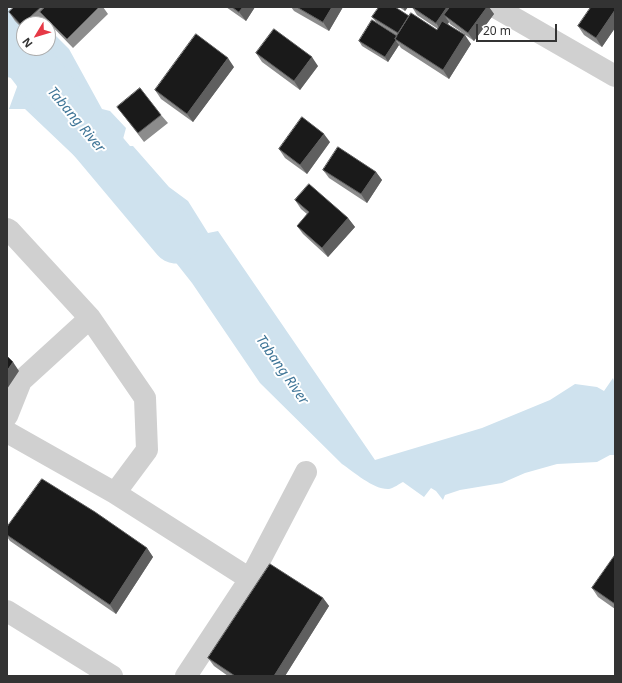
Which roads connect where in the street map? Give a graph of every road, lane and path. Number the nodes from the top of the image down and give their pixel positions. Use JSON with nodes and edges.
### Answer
{"nodes":[{"id":1,"x":495,"y":7,"type":"edge"},
{"id":2,"x":615,"y":76,"type":"edge"},
{"id":3,"x":7,"y":229,"type":"edge"},
{"id":4,"x":90,"y":318,"type":"junction"},
{"id":5,"x":7,"y":416,"type":"edge"},
{"id":6,"x":7,"y":432,"type":"edge"},
{"id":7,"x":306,"y":472,"type":"dead end"},
{"id":8,"x":115,"y":493,"type":"junction"},
{"id":9,"x":250,"y":579,"type":"junction"},
{"id":10,"x":7,"y":611,"type":"edge"},
{"id":11,"x":112,"y":676,"type":"edge"},
{"id":12,"x":186,"y":676,"type":"edge"}],
"edges":[{"from":1,"to":2,"type":"street"},
{"from":3,"to":4,"type":"street"},
{"from":4,"to":5,"type":"street"},
{"from":4,"to":8,"type":"street"},
{"from":6,"to":8,"type":"street"},
{"from":7,"to":9,"type":"street"},
{"from":8,"to":9,"type":"street"},
{"from":9,"to":12,"type":"street"},
{"from":10,"to":11,"type":"street"}]}
